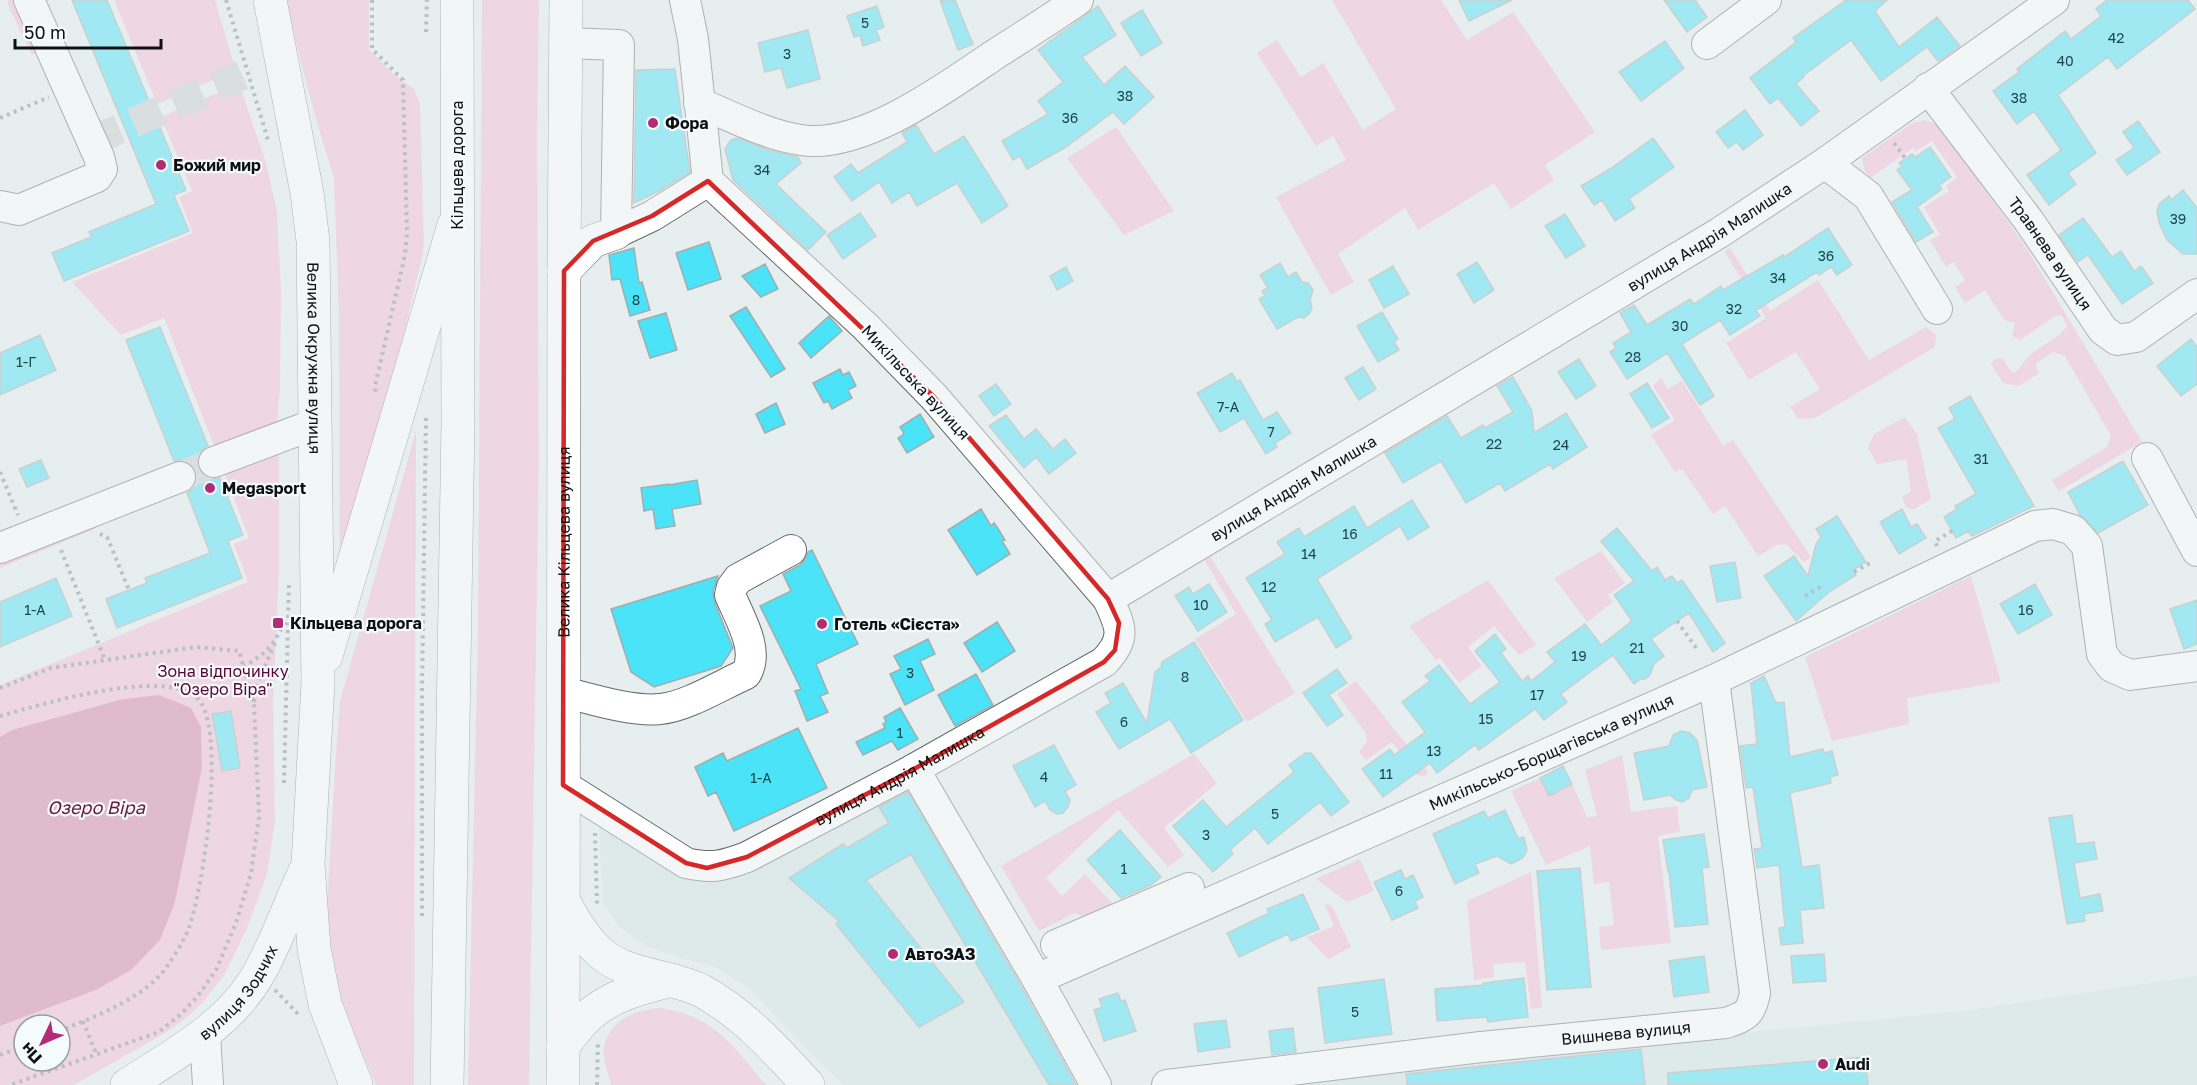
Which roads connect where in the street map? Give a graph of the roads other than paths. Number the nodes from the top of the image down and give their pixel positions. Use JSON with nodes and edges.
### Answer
{"nodes":[{"id":1,"x":29,"y":0,"type":"edge"},
{"id":2,"x":270,"y":0,"type":"edge"},
{"id":3,"x":457,"y":0,"type":"edge"},
{"id":4,"x":566,"y":0,"type":"edge"},
{"id":5,"x":685,"y":0,"type":"edge"},
{"id":6,"x":1078,"y":0,"type":"edge"},
{"id":7,"x":1766,"y":0,"type":"edge"},
{"id":8,"x":2054,"y":0,"type":"edge"},
{"id":9,"x":565,"y":43,"type":"junction"},
{"id":10,"x":1707,"y":44,"type":"dead end"},
{"id":11,"x":1928,"y":88,"type":"junction"},
{"id":12,"x":699,"y":103,"type":"junction"},
{"id":13,"x":1825,"y":163,"type":"junction"},
{"id":14,"x":708,"y":181,"type":"junction"},
{"id":15,"x":0,"y":206,"type":"edge"},
{"id":16,"x":458,"y":212,"type":"junction"},
{"id":17,"x":616,"y":233,"type":"junction"},
{"id":18,"x":564,"y":271,"type":"junction"},
{"id":19,"x":2197,"y":294,"type":"edge"},
{"id":20,"x":1937,"y":309,"type":"dead end"},
{"id":21,"x":315,"y":424,"type":"junction"},
{"id":22,"x":2147,"y":458,"type":"dead end"},
{"id":23,"x":214,"y":462,"type":"tunnel mouth"},
{"id":24,"x":180,"y":477,"type":"tunnel mouth"},
{"id":25,"x":26,"y":546,"type":"edge"},
{"id":26,"x":791,"y":550,"type":"dead end"},
{"id":27,"x":2197,"y":551,"type":"edge"},
{"id":28,"x":1108,"y":599,"type":"junction"},
{"id":29,"x":2197,"y":666,"type":"edge"},
{"id":30,"x":1714,"y":680,"type":"junction"},
{"id":31,"x":318,"y":683,"type":"junction"},
{"id":32,"x":564,"y":692,"type":"junction"},
{"id":33,"x":914,"y":769,"type":"junction"},
{"id":34,"x":563,"y":785,"type":"junction"},
{"id":35,"x":308,"y":864,"type":"junction"},
{"id":36,"x":1189,"y":888,"type":"dead end"},
{"id":37,"x":565,"y":904,"type":"junction"},
{"id":38,"x":1162,"y":912,"type":"junction"},
{"id":39,"x":1056,"y":945,"type":"dead end"},
{"id":40,"x":1037,"y":979,"type":"junction"},
{"id":41,"x":672,"y":980,"type":"junction"},
{"id":42,"x":204,"y":1034,"type":"junction"},
{"id":43,"x":563,"y":1046,"type":"junction"},
{"id":44,"x":128,"y":1085,"type":"edge"},
{"id":45,"x":208,"y":1085,"type":"edge"},
{"id":46,"x":356,"y":1085,"type":"edge"},
{"id":47,"x":447,"y":1085,"type":"edge"},
{"id":48,"x":563,"y":1085,"type":"edge"},
{"id":49,"x":808,"y":1085,"type":"edge"},
{"id":50,"x":1096,"y":1085,"type":"edge"},
{"id":51,"x":1167,"y":1085,"type":"edge"}],
"edges":[{"from":1,"to":15,"type":"street"},
{"from":2,"to":21,"type":"main road","name":"Велика Окружна вулиця"},
{"from":3,"to":16,"type":"main road","name":"Кільцева дорога"},
{"from":4,"to":9,"type":"main road","name":"Велика Кільцева вулиця"},
{"from":5,"to":12,"type":"street"},
{"from":6,"to":12,"type":"street"},
{"from":7,"to":10,"type":"street"},
{"from":8,"to":11,"type":"street","name":"вулиця Андрія Малишка"},
{"from":9,"to":17,"type":"street"},
{"from":9,"to":18,"type":"main road","name":"Велика Кільцева вулиця"},
{"from":11,"to":13,"type":"street","name":"вулиця Андрія Малишка"},
{"from":11,"to":19,"type":"street","name":"Травнева вулиця"},
{"from":12,"to":14,"type":"street"},
{"from":13,"to":20,"type":"street"},
{"from":13,"to":28,"type":"street","name":"вулиця Андрія Малишка"},
{"from":14,"to":17,"type":"street"},
{"from":14,"to":28,"type":"street","name":"Микільська вулиця"},
{"from":16,"to":31,"type":"main road"},
{"from":16,"to":47,"type":"main road","name":"Кільцева дорога"},
{"from":17,"to":18,"type":"main road"},
{"from":18,"to":32,"type":"main road","name":"Велика Кільцева вулиця"},
{"from":21,"to":23,"type":"street"},
{"from":21,"to":31,"type":"main road","name":"Велика Окружна вулиця"},
{"from":22,"to":27,"type":"street"},
{"from":24,"to":25,"type":"street"},
{"from":26,"to":32,"type":"street"},
{"from":28,"to":33,"type":"street","name":"вулиця Андрія Малишка"},
{"from":29,"to":30,"type":"street","name":"Микільсько-Борщагівська вулиця"},
{"from":30,"to":38,"type":"street","name":"Микільсько-Борщагівська вулиця"},
{"from":30,"to":51,"type":"street","name":"Вишнева вулиця"},
{"from":31,"to":35,"type":"main road","name":"Велика Окружна вулиця"},
{"from":32,"to":34,"type":"main road","name":"Велика Кільцева вулиця"},
{"from":33,"to":34,"type":"street","name":"вулиця Андрія Малишка"},
{"from":33,"to":40,"type":"street"},
{"from":34,"to":37,"type":"main road","name":"Велика Кільцева вулиця"},
{"from":35,"to":42,"type":"main road","name":"вулиця Зодчих"},
{"from":35,"to":46,"type":"main road"},
{"from":36,"to":38,"type":"street"},
{"from":37,"to":41,"type":"main road"},
{"from":37,"to":43,"type":"main road","name":"Велика Кільцева вулиця"},
{"from":38,"to":39,"type":"street"},
{"from":38,"to":40,"type":"street","name":"Микільсько-Борщагівська вулиця"},
{"from":40,"to":50,"type":"street"},
{"from":41,"to":43,"type":"main road"},
{"from":41,"to":49,"type":"main road"},
{"from":42,"to":44,"type":"main road","name":"вулиця Зодчих"},
{"from":42,"to":45,"type":"street"},
{"from":43,"to":48,"type":"main road","name":"Велика Кільцева вулиця"}]}
